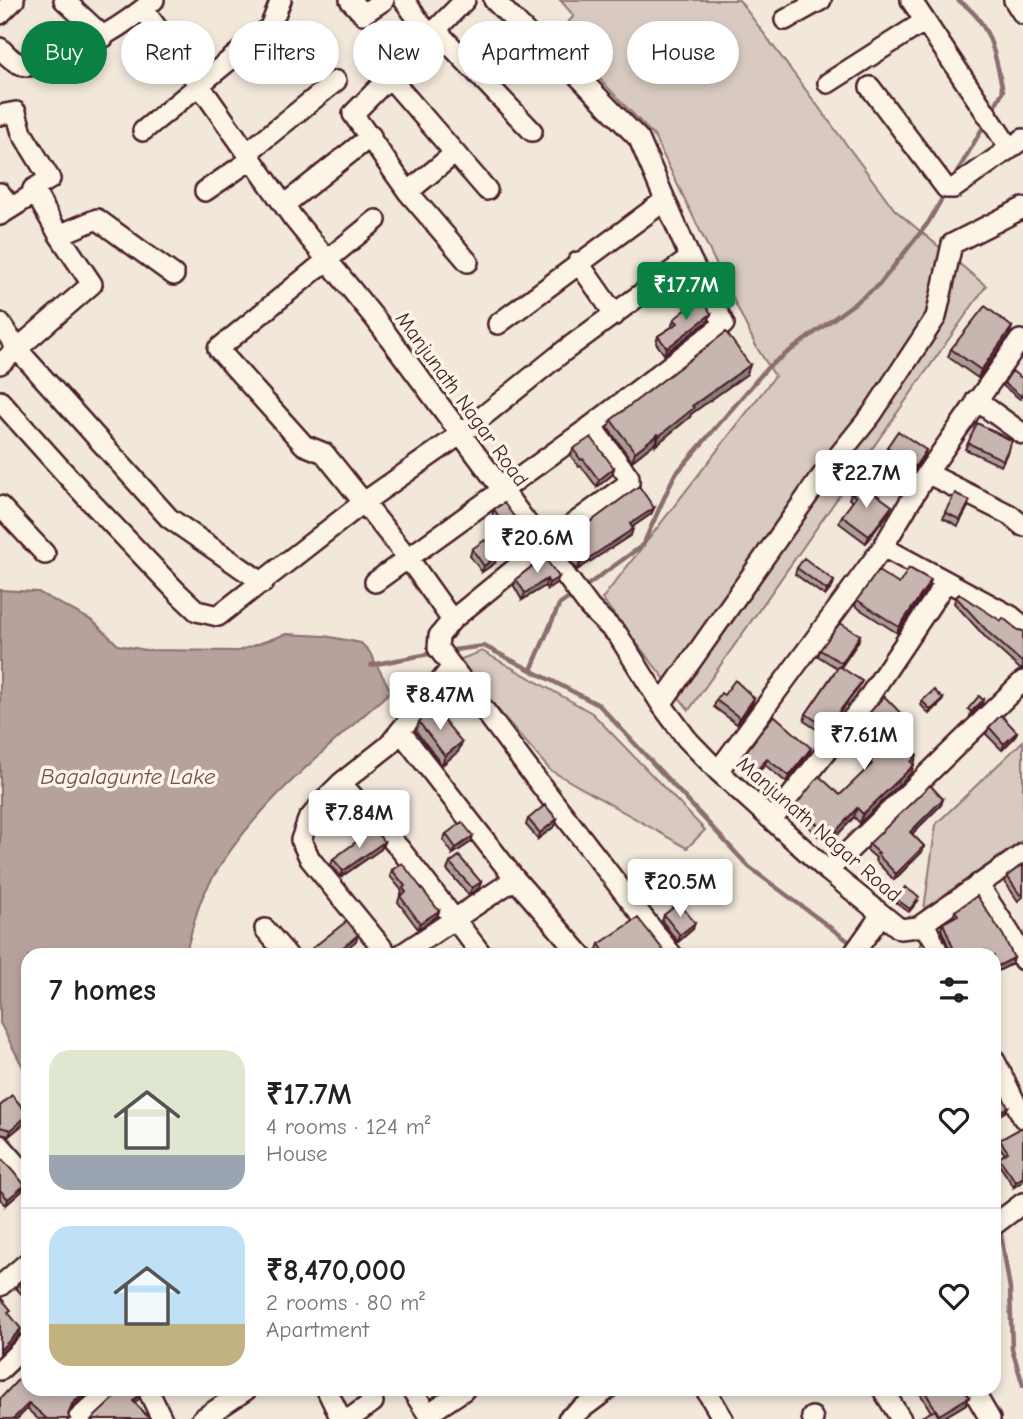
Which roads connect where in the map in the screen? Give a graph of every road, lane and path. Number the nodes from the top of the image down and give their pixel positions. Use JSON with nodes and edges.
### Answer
{"nodes":[{"id":1,"x":14,"y":0,"type":"edge"},
{"id":2,"x":64,"y":0,"type":"edge"},
{"id":3,"x":281,"y":0,"type":"edge"},
{"id":4,"x":350,"y":0,"type":"edge"},
{"id":5,"x":384,"y":0,"type":"edge"},
{"id":6,"x":404,"y":0,"type":"edge"},
{"id":7,"x":465,"y":0,"type":"edge"},
{"id":8,"x":494,"y":0,"type":"edge"},
{"id":9,"x":821,"y":0,"type":"edge"},
{"id":10,"x":911,"y":0,"type":"edge"},
{"id":11,"x":1014,"y":0,"type":"edge"},
{"id":12,"x":148,"y":5,"type":"edge"},
{"id":13,"x":0,"y":14,"type":"edge"},
{"id":14,"x":1023,"y":14,"type":"edge"},
{"id":15,"x":785,"y":20,"type":"dead end"},
{"id":16,"x":87,"y":21,"type":"edge"},
{"id":17,"x":422,"y":21,"type":"edge"},
{"id":18,"x":443,"y":21,"type":"edge"},
{"id":19,"x":925,"y":21,"type":"junction"},
{"id":20,"x":107,"y":35,"type":"edge"},
{"id":21,"x":444,"y":44,"type":"edge"},
{"id":22,"x":0,"y":48,"type":"edge"},
{"id":23,"x":21,"y":65,"type":"edge"},
{"id":24,"x":828,"y":83,"type":"dead end"},
{"id":25,"x":333,"y":84,"type":"edge"},
{"id":26,"x":384,"y":84,"type":"edge"},
{"id":27,"x":395,"y":84,"type":"edge"},
{"id":28,"x":201,"y":86,"type":"junction"},
{"id":29,"x":870,"y":87,"type":"dead end"},
{"id":30,"x":0,"y":115,"type":"edge"},
{"id":31,"x":143,"y":131,"type":"dead end"},
{"id":32,"x":532,"y":131,"type":"dead end"},
{"id":33,"x":371,"y":136,"type":"junction"},
{"id":34,"x":1016,"y":144,"type":"edge"},
{"id":35,"x":455,"y":153,"type":"junction"},
{"id":36,"x":250,"y":156,"type":"junction"},
{"id":37,"x":487,"y":190,"type":"dead end"},
{"id":38,"x":205,"y":191,"type":"dead end"},
{"id":39,"x":408,"y":192,"type":"junction"},
{"id":40,"x":35,"y":193,"type":"junction"},
{"id":41,"x":664,"y":201,"type":"junction"},
{"id":42,"x":4,"y":205,"type":"edge"},
{"id":43,"x":284,"y":205,"type":"junction"},
{"id":44,"x":1023,"y":208,"type":"edge"},
{"id":45,"x":376,"y":220,"type":"dead end"},
{"id":46,"x":59,"y":235,"type":"junction"},
{"id":47,"x":690,"y":258,"type":"junction"},
{"id":48,"x":327,"y":260,"type":"junction"},
{"id":49,"x":468,"y":262,"type":"dead end"},
{"id":50,"x":578,"y":262,"type":"junction"},
{"id":51,"x":174,"y":275,"type":"dead end"},
{"id":52,"x":615,"y":315,"type":"junction"},
{"id":53,"x":0,"y":323,"type":"edge"},
{"id":54,"x":498,"y":324,"type":"dead end"},
{"id":55,"x":1023,"y":342,"type":"edge"},
{"id":56,"x":18,"y":350,"type":"junction"},
{"id":57,"x":0,"y":364,"type":"edge"},
{"id":58,"x":976,"y":400,"type":"junction"},
{"id":59,"x":0,"y":401,"type":"edge"},
{"id":60,"x":591,"y":426,"type":"junction"},
{"id":61,"x":461,"y":434,"type":"junction"},
{"id":62,"x":1023,"y":434,"type":"edge"},
{"id":63,"x":927,"y":473,"type":"junction"},
{"id":64,"x":502,"y":491,"type":"junction"},
{"id":65,"x":364,"y":502,"type":"junction"},
{"id":66,"x":0,"y":506,"type":"edge"},
{"id":67,"x":1023,"y":526,"type":"edge"},
{"id":68,"x":544,"y":546,"type":"junction"},
{"id":69,"x":883,"y":547,"type":"junction"},
{"id":70,"x":45,"y":554,"type":"dead end"},
{"id":71,"x":408,"y":558,"type":"junction"},
{"id":72,"x":375,"y":582,"type":"dead end"},
{"id":73,"x":263,"y":583,"type":"junction"},
{"id":74,"x":946,"y":583,"type":"junction"},
{"id":75,"x":452,"y":620,"type":"junction"},
{"id":76,"x":1023,"y":626,"type":"edge"},
{"id":77,"x":452,"y":667,"type":"junction"},
{"id":78,"x":1023,"y":681,"type":"edge"},
{"id":79,"x":661,"y":704,"type":"junction"},
{"id":80,"x":400,"y":731,"type":"junction"},
{"id":81,"x":719,"y":771,"type":"junction"},
{"id":82,"x":341,"y":783,"type":"junction"},
{"id":83,"x":772,"y":820,"type":"junction"},
{"id":84,"x":1023,"y":853,"type":"edge"},
{"id":85,"x":828,"y":871,"type":"junction"},
{"id":86,"x":515,"y":879,"type":"junction"},
{"id":87,"x":978,"y":884,"type":"junction"},
{"id":88,"x":877,"y":918,"type":"junction"},
{"id":89,"x":454,"y":919,"type":"junction"},
{"id":90,"x":924,"y":923,"type":"junction"},
{"id":91,"x":265,"y":929,"type":"dead end"},
{"id":92,"x":281,"y":948,"type":"edge"},
{"id":93,"x":383,"y":948,"type":"edge"},
{"id":94,"x":411,"y":948,"type":"edge"},
{"id":95,"x":478,"y":948,"type":"edge"},
{"id":96,"x":575,"y":948,"type":"edge"},
{"id":97,"x":667,"y":948,"type":"edge"},
{"id":98,"x":857,"y":948,"type":"edge"},
{"id":99,"x":936,"y":948,"type":"edge"},
{"id":100,"x":1023,"y":960,"type":"edge"},
{"id":101,"x":1001,"y":1073,"type":"edge"},
{"id":102,"x":1023,"y":1118,"type":"edge"},
{"id":103,"x":0,"y":1145,"type":"edge"},
{"id":104,"x":21,"y":1169,"type":"edge"},
{"id":105,"x":1023,"y":1203,"type":"edge"},
{"id":106,"x":1001,"y":1220,"type":"edge"},
{"id":107,"x":21,"y":1268,"type":"edge"},
{"id":108,"x":0,"y":1286,"type":"edge"},
{"id":109,"x":21,"y":1350,"type":"edge"},
{"id":110,"x":0,"y":1370,"type":"edge"},
{"id":111,"x":103,"y":1396,"type":"edge"},
{"id":112,"x":151,"y":1396,"type":"edge"},
{"id":113,"x":237,"y":1396,"type":"edge"},
{"id":114,"x":330,"y":1396,"type":"edge"},
{"id":115,"x":416,"y":1396,"type":"edge"},
{"id":116,"x":456,"y":1396,"type":"edge"},
{"id":117,"x":603,"y":1396,"type":"edge"},
{"id":118,"x":710,"y":1396,"type":"edge"},
{"id":119,"x":887,"y":1396,"type":"edge"},
{"id":120,"x":977,"y":1396,"type":"edge"},
{"id":121,"x":373,"y":1402,"type":"dead end"},
{"id":122,"x":594,"y":1411,"type":"edge"},
{"id":123,"x":430,"y":1416,"type":"edge"},
{"id":124,"x":78,"y":1419,"type":"edge"},
{"id":125,"x":162,"y":1419,"type":"edge"},
{"id":126,"x":202,"y":1419,"type":"edge"},
{"id":127,"x":341,"y":1419,"type":"edge"},
{"id":128,"x":349,"y":1419,"type":"edge"},
{"id":129,"x":568,"y":1419,"type":"edge"},
{"id":130,"x":723,"y":1419,"type":"edge"},
{"id":131,"x":901,"y":1419,"type":"edge"},
{"id":132,"x":990,"y":1419,"type":"edge"}],
"edges":[{"from":1,"to":13,"type":"street"},
{"from":2,"to":16,"type":"street"},
{"from":3,"to":28,"type":"street"},
{"from":4,"to":5,"type":"street"},
{"from":6,"to":17,"type":"street"},
{"from":7,"to":18,"type":"street"},
{"from":8,"to":41,"type":"street"},
{"from":9,"to":15,"type":"street"},
{"from":10,"to":19,"type":"street"},
{"from":11,"to":14,"type":"street"},
{"from":12,"to":20,"type":"street"},
{"from":12,"to":28,"type":"street","name":"Manjunath Nagar Road"},
{"from":19,"to":24,"type":"street"},
{"from":19,"to":34,"type":"street"},
{"from":21,"to":32,"type":"street"},
{"from":22,"to":23,"type":"street"},
{"from":25,"to":36,"type":"street"},
{"from":26,"to":33,"type":"street"},
{"from":27,"to":35,"type":"street"},
{"from":28,"to":31,"type":"street"},
{"from":28,"to":36,"type":"street","name":"Manjunath Nagar Road"},
{"from":29,"to":34,"type":"street"},
{"from":30,"to":40,"type":"street"},
{"from":33,"to":39,"type":"street"},
{"from":33,"to":43,"type":"street"},
{"from":35,"to":37,"type":"street"},
{"from":35,"to":39,"type":"street"},
{"from":36,"to":38,"type":"street"},
{"from":36,"to":43,"type":"street","name":"Manjunath Nagar Road"},
{"from":39,"to":49,"type":"street"},
{"from":40,"to":42,"type":"street"},
{"from":40,"to":46,"type":"street"},
{"from":41,"to":47,"type":"street"},
{"from":41,"to":50,"type":"street"},
{"from":43,"to":48,"type":"street","name":"Manjunath Nagar Road"},
{"from":44,"to":79,"type":"street"},
{"from":45,"to":48,"type":"street"},
{"from":46,"to":51,"type":"street"},
{"from":46,"to":56,"type":"street"},
{"from":47,"to":52,"type":"street"},
{"from":47,"to":60,"type":"street"},
{"from":48,"to":61,"type":"street","name":"Manjunath Nagar Road"},
{"from":48,"to":65,"type":"street"},
{"from":50,"to":52,"type":"street"},
{"from":50,"to":54,"type":"street"},
{"from":52,"to":61,"type":"street"},
{"from":53,"to":56,"type":"street"},
{"from":55,"to":58,"type":"street"},
{"from":56,"to":57,"type":"street"},
{"from":56,"to":73,"type":"street"},
{"from":58,"to":62,"type":"street"},
{"from":58,"to":63,"type":"street"},
{"from":59,"to":73,"type":"street"},
{"from":60,"to":64,"type":"street"},
{"from":60,"to":68,"type":"street"},
{"from":61,"to":64,"type":"street","name":"Manjunath Nagar Road"},
{"from":61,"to":65,"type":"street"},
{"from":63,"to":67,"type":"street"},
{"from":63,"to":69,"type":"street"},
{"from":64,"to":68,"type":"street","name":"Manjunath Nagar Road"},
{"from":64,"to":71,"type":"street"},
{"from":65,"to":71,"type":"street"},
{"from":65,"to":73,"type":"street"},
{"from":66,"to":70,"type":"street"},
{"from":68,"to":75,"type":"street"},
{"from":68,"to":79,"type":"street","name":"Manjunath Nagar Road"},
{"from":69,"to":74,"type":"street"},
{"from":69,"to":81,"type":"street"},
{"from":71,"to":72,"type":"street"},
{"from":71,"to":75,"type":"street"},
{"from":74,"to":76,"type":"street"},
{"from":74,"to":83,"type":"street"},
{"from":75,"to":77,"type":"street"},
{"from":77,"to":80,"type":"street"},
{"from":77,"to":97,"type":"street"},
{"from":78,"to":85,"type":"street"},
{"from":79,"to":81,"type":"street","name":"Manjunath Nagar Road"},
{"from":80,"to":82,"type":"street"},
{"from":80,"to":86,"type":"street"},
{"from":81,"to":83,"type":"street","name":"Manjunath Nagar Road"},
{"from":82,"to":89,"type":"street"},
{"from":82,"to":93,"type":"street"},
{"from":83,"to":85,"type":"street","name":"Manjunath Nagar Road"},
{"from":84,"to":87,"type":"street"},
{"from":85,"to":88,"type":"street","name":"Manjunath Nagar Road"},
{"from":86,"to":89,"type":"street"},
{"from":86,"to":96,"type":"street"},
{"from":87,"to":90,"type":"street"},
{"from":87,"to":100,"type":"street"},
{"from":88,"to":90,"type":"street","name":"Manjunath Nagar Road"},
{"from":88,"to":98,"type":"street"},
{"from":89,"to":94,"type":"street"},
{"from":89,"to":95,"type":"street"},
{"from":90,"to":99,"type":"street"},
{"from":91,"to":92,"type":"street"},
{"from":101,"to":102,"type":"street"},
{"from":103,"to":104,"type":"street"},
{"from":105,"to":106,"type":"street"},
{"from":107,"to":108,"type":"street"},
{"from":109,"to":110,"type":"street"},
{"from":111,"to":124,"type":"street"},
{"from":112,"to":125,"type":"street"},
{"from":113,"to":126,"type":"street"},
{"from":114,"to":127,"type":"street"},
{"from":115,"to":123,"type":"street"},
{"from":116,"to":123,"type":"street"},
{"from":117,"to":122,"type":"street"},
{"from":118,"to":130,"type":"street"},
{"from":119,"to":131,"type":"street"},
{"from":120,"to":132,"type":"street"},
{"from":121,"to":128,"type":"street"},
{"from":122,"to":129,"type":"street"}]}
